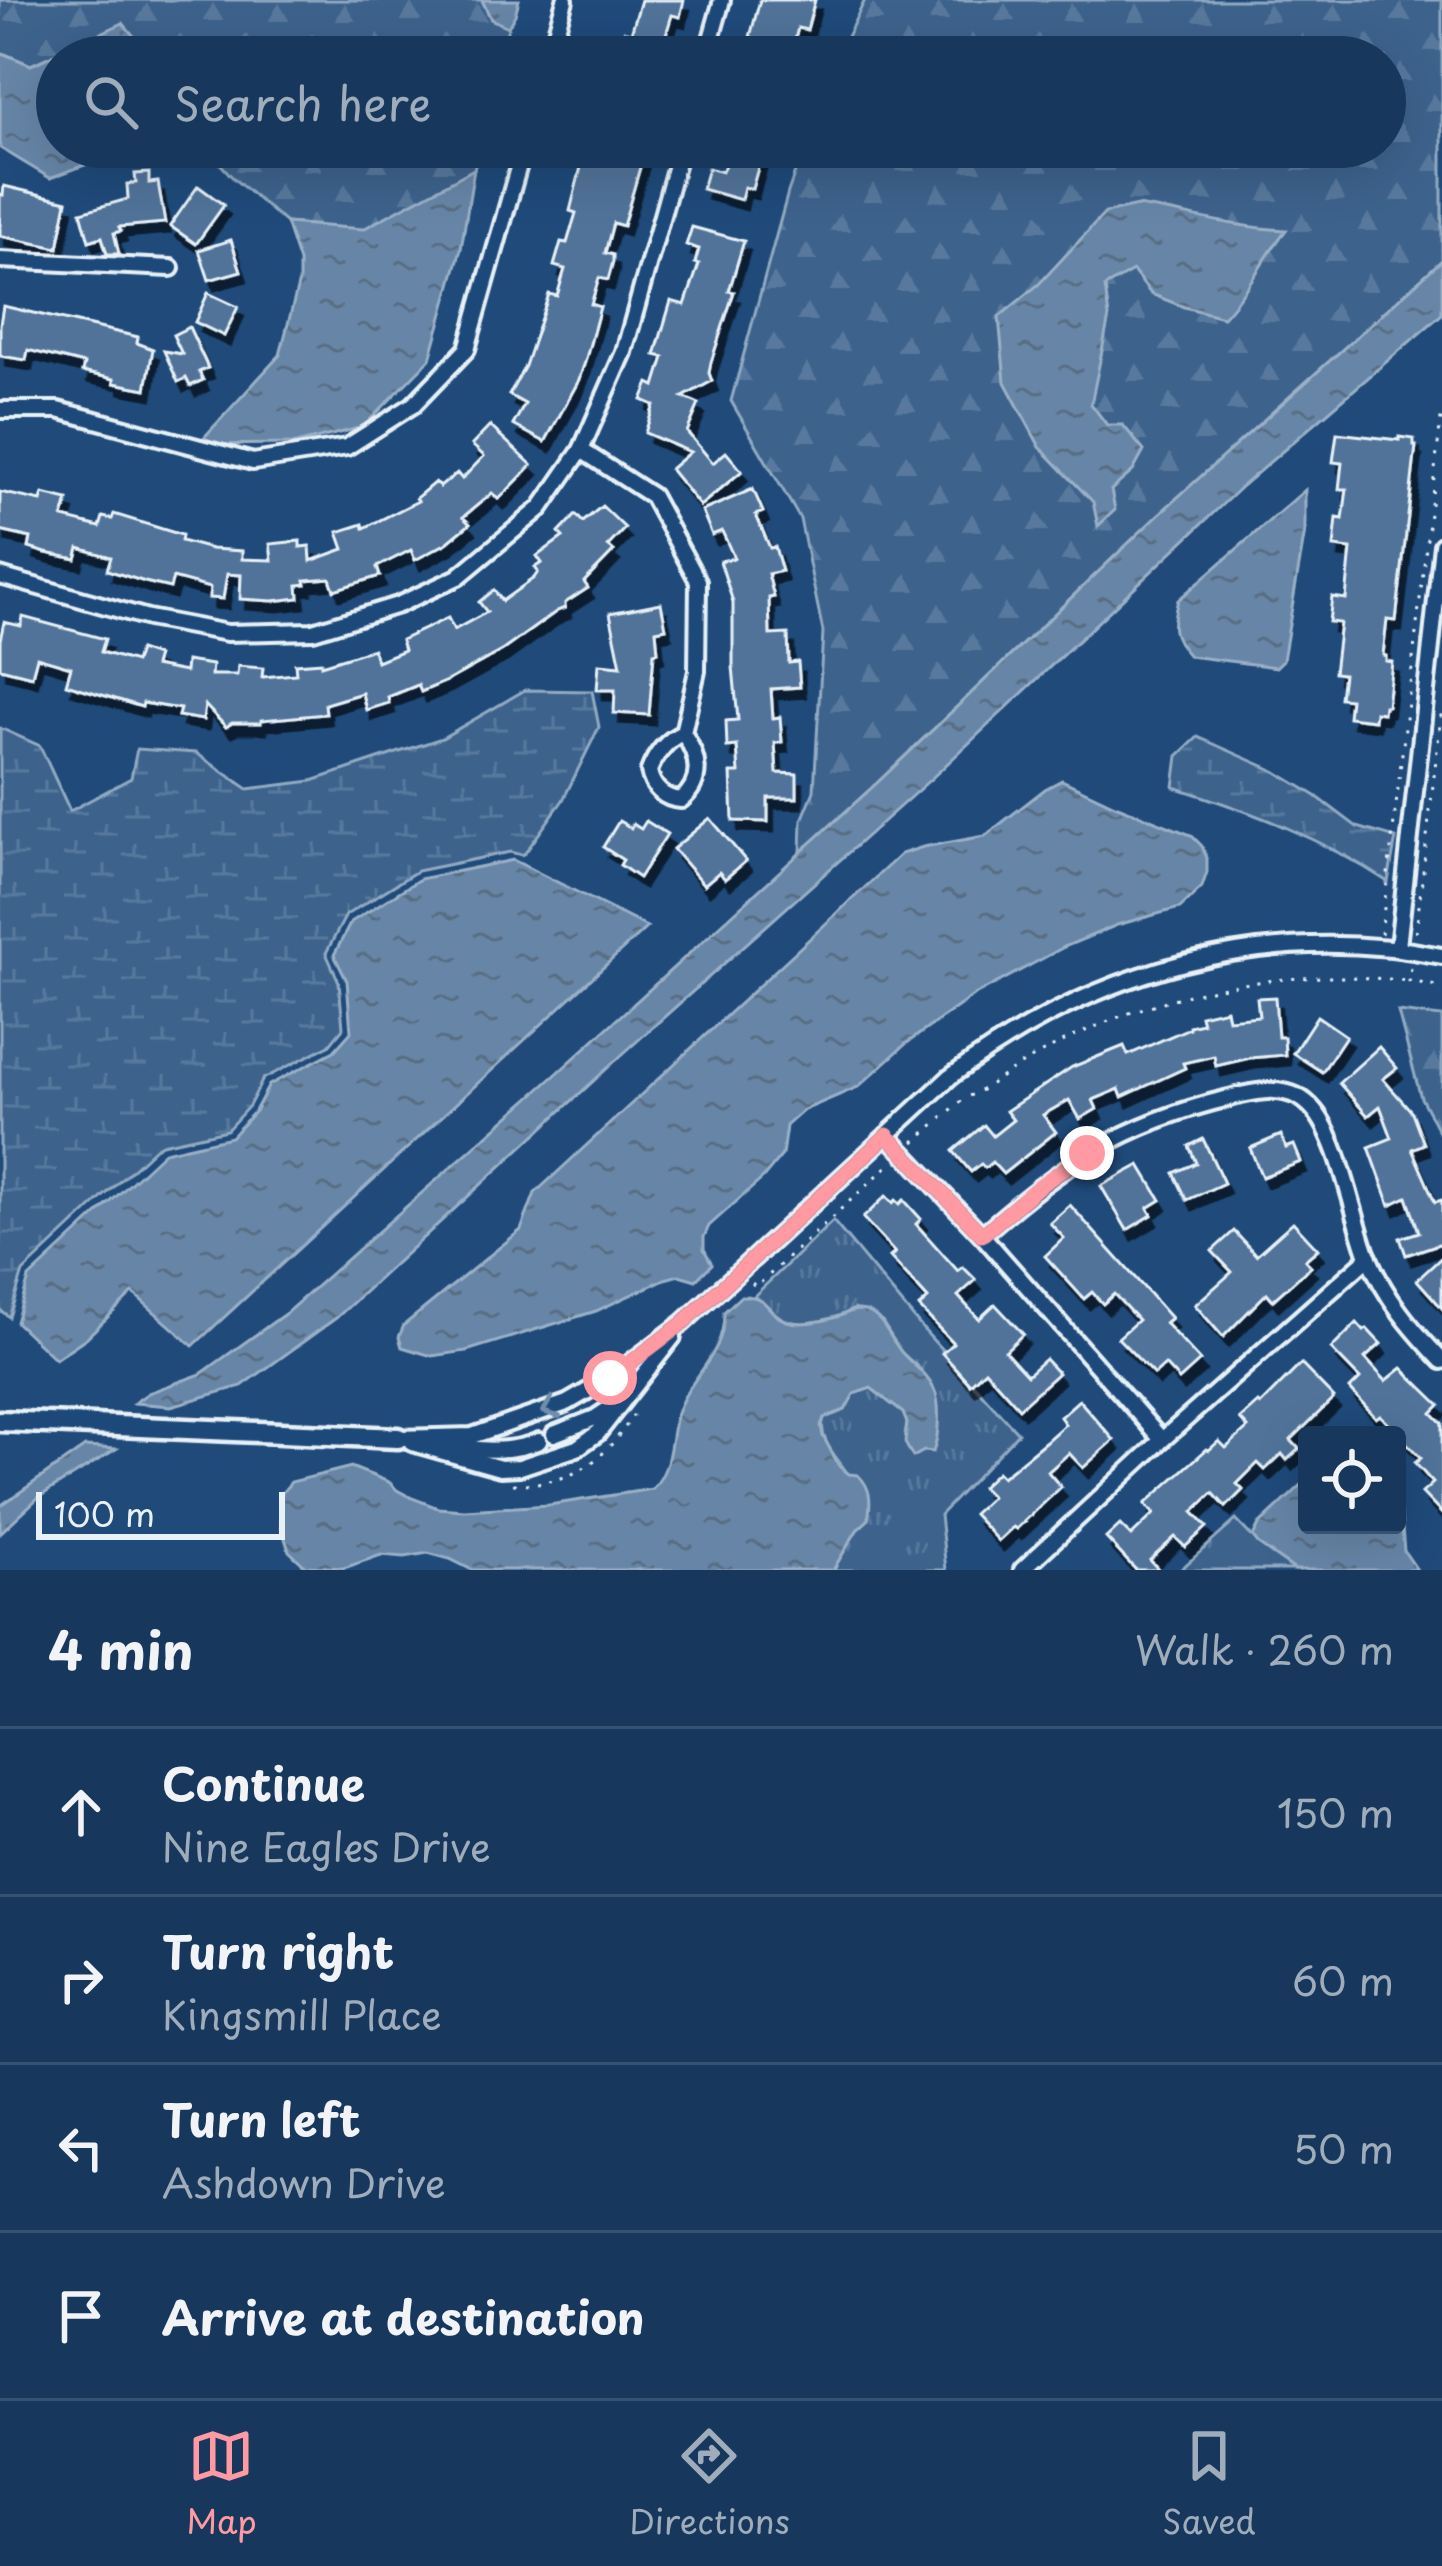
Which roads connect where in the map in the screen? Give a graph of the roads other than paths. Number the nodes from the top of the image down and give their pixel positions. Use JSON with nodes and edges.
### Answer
{"nodes":[{"id":1,"x":565,"y":0,"type":"edge"},
{"id":2,"x":722,"y":0,"type":"edge"},
{"id":3,"x":555,"y":36,"type":"edge"},
{"id":4,"x":712,"y":36,"type":"edge"},
{"id":5,"x":518,"y":168,"type":"edge"},
{"id":6,"x":675,"y":168,"type":"edge"},
{"id":7,"x":0,"y":260,"type":"edge"},
{"id":8,"x":170,"y":268,"type":"dead end"},
{"id":9,"x":0,"y":410,"type":"edge"},
{"id":10,"x":581,"y":450,"type":"junction"},
{"id":11,"x":1442,"y":549,"type":"edge"},
{"id":12,"x":0,"y":576,"type":"edge"},
{"id":13,"x":683,"y":733,"type":"junction"},
{"id":14,"x":1398,"y":947,"type":"junction"},
{"id":15,"x":1442,"y":956,"type":"edge"},
{"id":16,"x":887,"y":1135,"type":"junction"},
{"id":17,"x":982,"y":1235,"type":"junction"},
{"id":18,"x":1369,"y":1257,"type":"junction"},
{"id":19,"x":683,"y":1323,"type":"junction"},
{"id":20,"x":1442,"y":1361,"type":"edge"},
{"id":21,"x":637,"y":1396,"type":"junction"},
{"id":22,"x":0,"y":1421,"type":"edge"},
{"id":23,"x":398,"y":1438,"type":"junction"},
{"id":24,"x":1162,"y":1440,"type":"junction"},
{"id":25,"x":1022,"y":1570,"type":"edge"}],
"edges":[{"from":1,"to":3,"type":"street"},
{"from":2,"to":4,"type":"street"},
{"from":5,"to":9,"type":"street"},
{"from":6,"to":10,"type":"street"},
{"from":7,"to":8,"type":"street"},
{"from":10,"to":12,"type":"street"},
{"from":10,"to":13,"type":"street"},
{"from":11,"to":14,"type":"street"},
{"from":13,"to":13,"type":"street"},
{"from":14,"to":15,"type":"street"},
{"from":14,"to":16,"type":"street"},
{"from":16,"to":17,"type":"street"},
{"from":16,"to":19,"type":"street"},
{"from":17,"to":18,"type":"street"},
{"from":17,"to":24,"type":"street"},
{"from":18,"to":20,"type":"street"},
{"from":18,"to":24,"type":"street"},
{"from":19,"to":21,"type":"street"},
{"from":19,"to":23,"type":"street","one_way":true},
{"from":21,"to":23,"type":"street"},
{"from":21,"to":23,"type":"street"},
{"from":22,"to":23,"type":"street"},
{"from":24,"to":25,"type":"street"}]}
